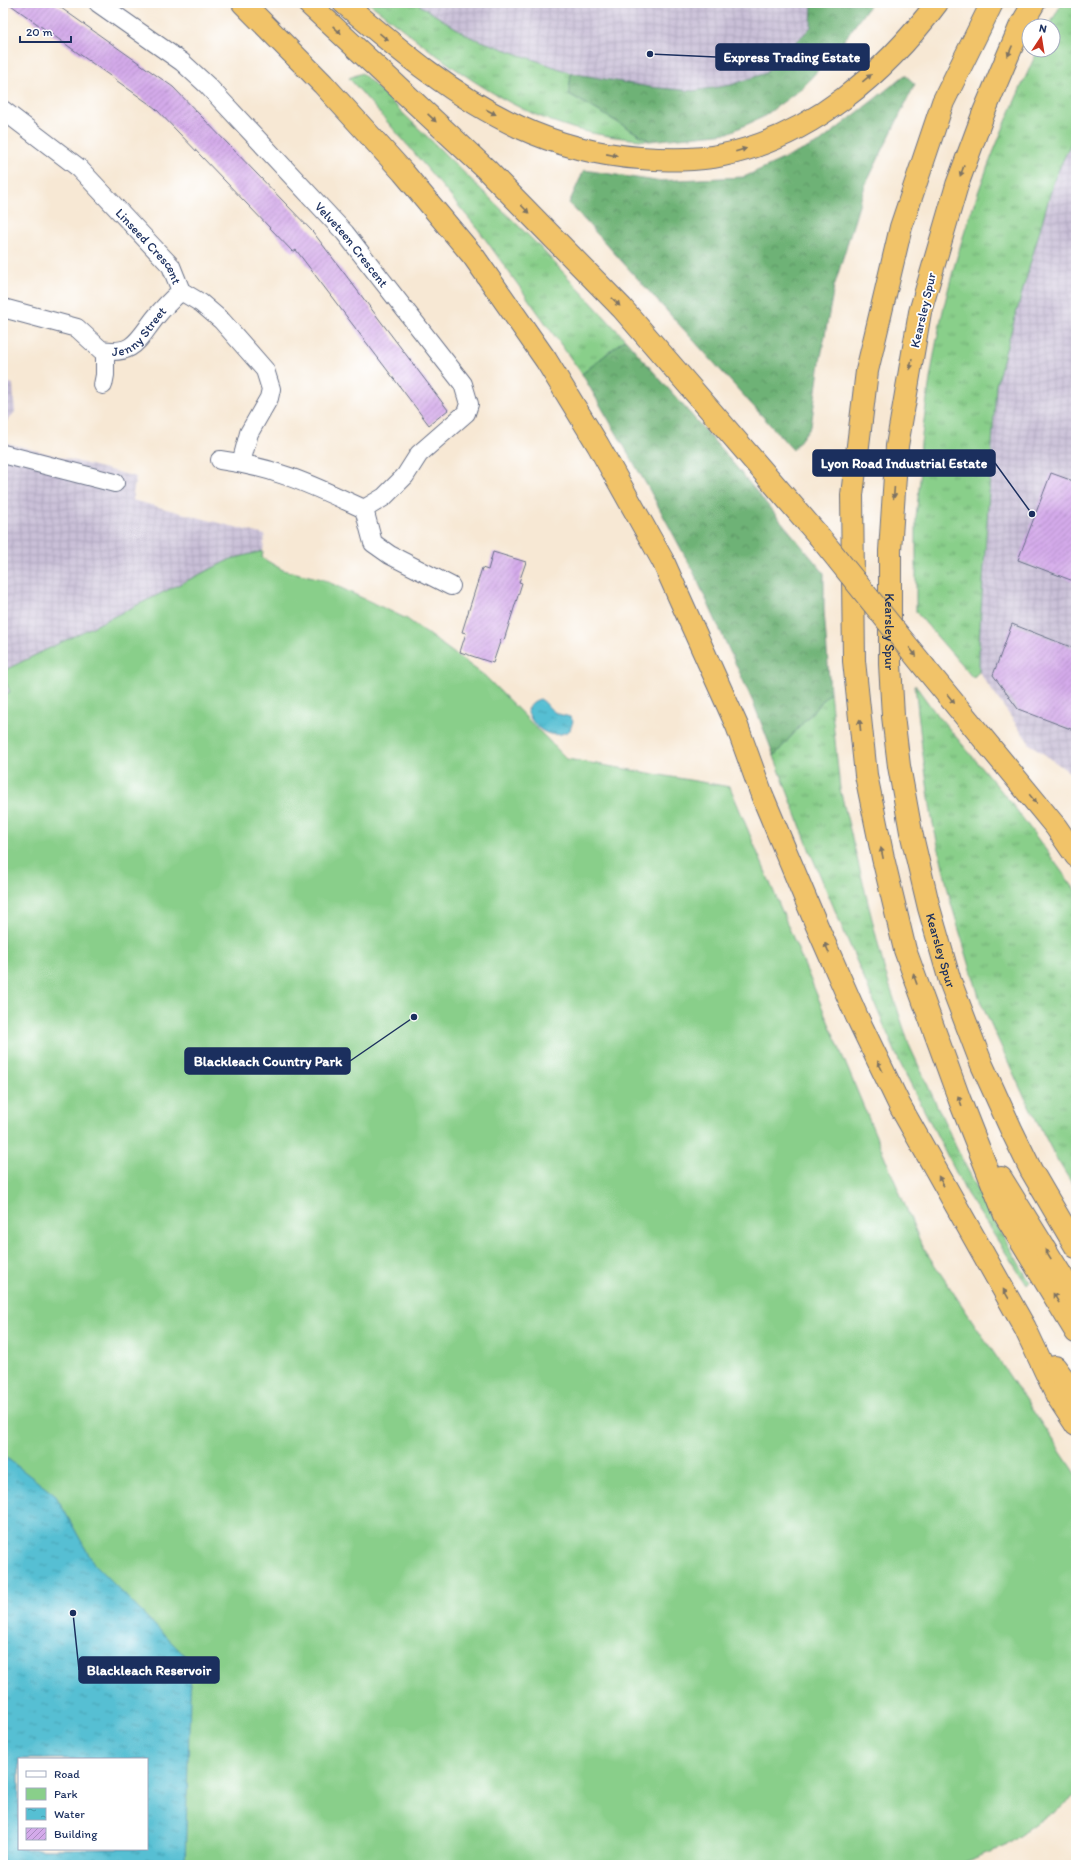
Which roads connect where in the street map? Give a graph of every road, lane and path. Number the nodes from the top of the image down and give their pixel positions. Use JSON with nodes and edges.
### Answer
{"nodes":[{"id":1,"x":98,"y":3,"type":"edge"},
{"id":2,"x":242,"y":3,"type":"edge"},
{"id":3,"x":308,"y":3,"type":"edge"},
{"id":4,"x":344,"y":3,"type":"edge"},
{"id":5,"x":937,"y":3,"type":"edge"},
{"id":6,"x":992,"y":3,"type":"edge"},
{"id":7,"x":1034,"y":3,"type":"edge"},
{"id":8,"x":3,"y":110,"type":"edge"},
{"id":9,"x":181,"y":291,"type":"junction"},
{"id":10,"x":3,"y":308,"type":"edge"},
{"id":11,"x":105,"y":351,"type":"junction"},
{"id":12,"x":103,"y":385,"type":"dead end"},
{"id":13,"x":3,"y":454,"type":"edge"},
{"id":14,"x":220,"y":460,"type":"dead end"},
{"id":15,"x":241,"y":463,"type":"junction"},
{"id":16,"x":115,"y":483,"type":"dead end"},
{"id":17,"x":364,"y":509,"type":"junction"},
{"id":18,"x":451,"y":586,"type":"dead end"},
{"id":19,"x":1076,"y":856,"type":"edge"},
{"id":20,"x":975,"y":1137,"type":"junction"},
{"id":21,"x":1076,"y":1247,"type":"edge"},
{"id":22,"x":1076,"y":1299,"type":"edge"},
{"id":23,"x":1025,"y":1328,"type":"junction"},
{"id":24,"x":1076,"y":1332,"type":"edge"},
{"id":25,"x":1076,"y":1396,"type":"edge"},
{"id":26,"x":1076,"y":1425,"type":"edge"}],
"edges":[{"from":1,"to":17,"type":"street","name":"Velveteen Crescent"},
{"from":23,"to":2,"type":"highway","one_way":true},
{"from":3,"to":19,"type":"highway","one_way":true,"bridge":true},
{"from":4,"to":5,"type":"highway","one_way":true},
{"from":20,"to":6,"type":"highway","one_way":true},
{"from":7,"to":21,"type":"highway","name":"Kearsley Spur","one_way":true},
{"from":8,"to":9,"type":"street","name":"Linseed Crescent"},
{"from":9,"to":11,"type":"street","name":"Jenny Street"},
{"from":9,"to":15,"type":"street","name":"Linseed Crescent"},
{"from":10,"to":11,"type":"street","name":"Jenny Street"},
{"from":11,"to":12,"type":"street"},
{"from":13,"to":16,"type":"street"},
{"from":14,"to":15,"type":"street"},
{"from":15,"to":17,"type":"street"},
{"from":17,"to":18,"type":"street"},
{"from":22,"to":20,"type":"highway","one_way":true},
{"from":24,"to":20,"type":"highway","one_way":true},
{"from":23,"to":25,"type":"highway"},
{"from":23,"to":26,"type":"highway"}]}
